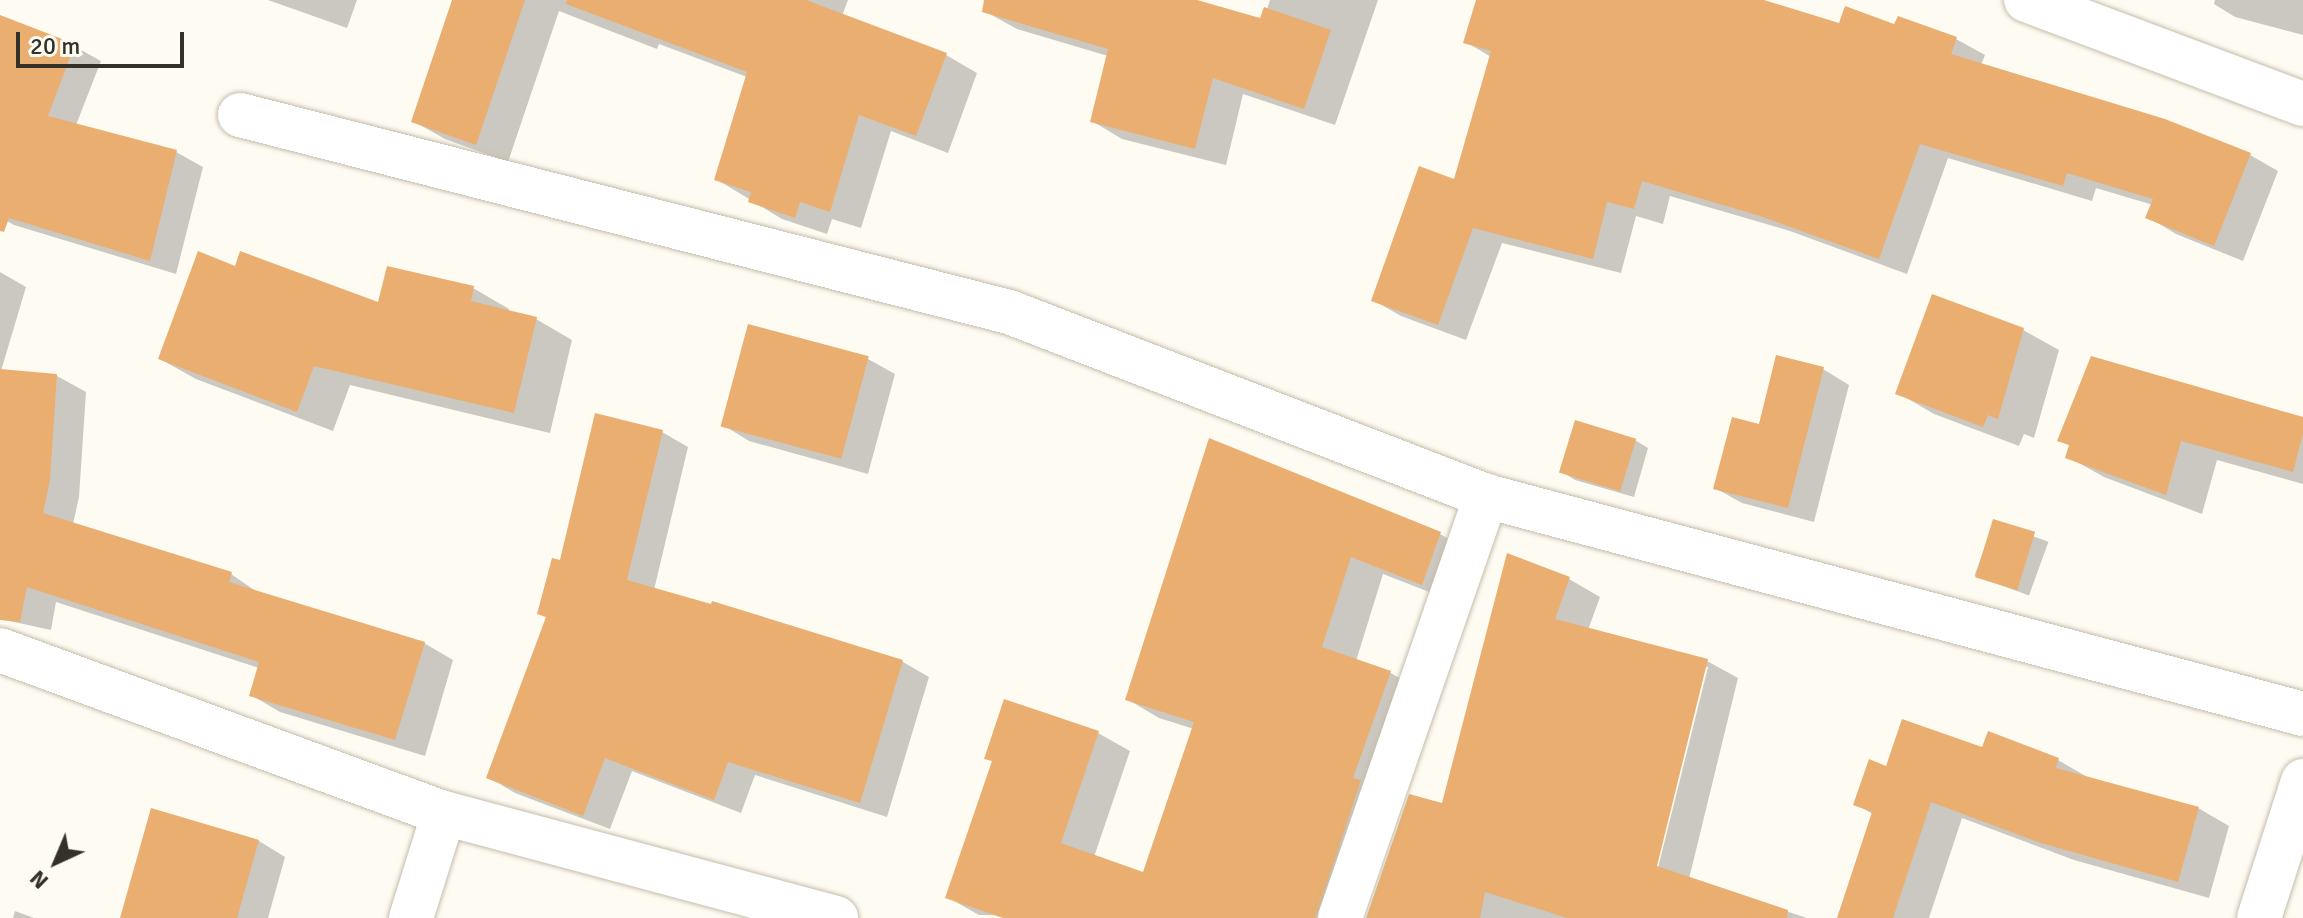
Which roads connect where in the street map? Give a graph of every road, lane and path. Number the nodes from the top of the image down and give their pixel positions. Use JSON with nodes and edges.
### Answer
{"nodes":[{"id":1,"x":2026,"y":0,"type":"edge"},
{"id":2,"x":2303,"y":104,"type":"edge"},
{"id":3,"x":240,"y":115,"type":"dead end"},
{"id":4,"x":1486,"y":496,"type":"junction"},
{"id":5,"x":0,"y":650,"type":"edge"},
{"id":6,"x":2303,"y":714,"type":"edge"},
{"id":7,"x":2303,"y":781,"type":"edge"},
{"id":8,"x":444,"y":813,"type":"junction"},
{"id":9,"x":411,"y":918,"type":"edge"},
{"id":10,"x":836,"y":918,"type":"edge"},
{"id":11,"x":1340,"y":918,"type":"edge"},
{"id":12,"x":2259,"y":918,"type":"edge"}],
"edges":[{"from":1,"to":2,"type":"street"},
{"from":3,"to":4,"type":"street"},
{"from":4,"to":6,"type":"street"},
{"from":4,"to":11,"type":"street"},
{"from":5,"to":8,"type":"street"},
{"from":7,"to":12,"type":"street"},
{"from":8,"to":9,"type":"street"},
{"from":8,"to":10,"type":"street"}]}
